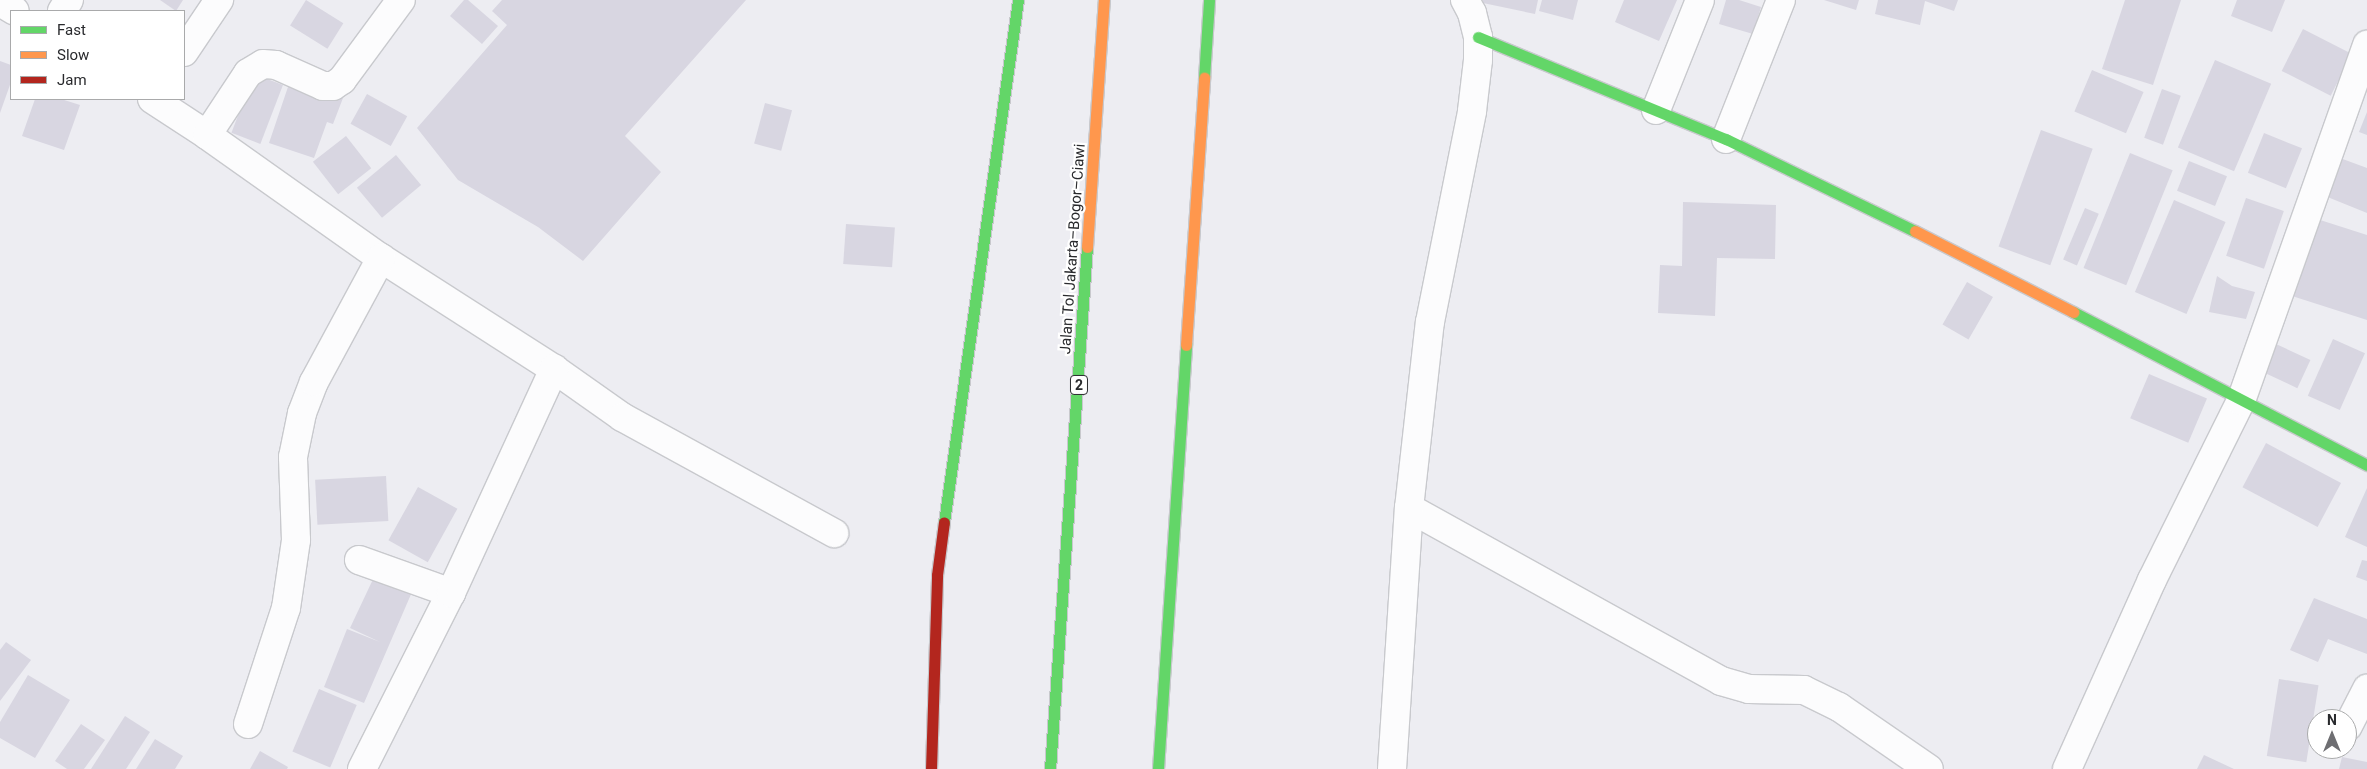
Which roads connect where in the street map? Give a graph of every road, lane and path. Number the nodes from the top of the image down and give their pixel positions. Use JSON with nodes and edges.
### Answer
{"nodes":[{"id":1,"x":218,"y":0,"type":"edge"},
{"id":2,"x":401,"y":0,"type":"edge"},
{"id":3,"x":1018,"y":0,"type":"edge"},
{"id":4,"x":1104,"y":0,"type":"edge"},
{"id":5,"x":1209,"y":0,"type":"edge"},
{"id":6,"x":1465,"y":0,"type":"edge"},
{"id":7,"x":1700,"y":0,"type":"edge"},
{"id":8,"x":1781,"y":0,"type":"edge"},
{"id":9,"x":0,"y":2,"type":"edge"},
{"id":10,"x":13,"y":10,"type":"edge"},
{"id":11,"x":1478,"y":37,"type":"junction"},
{"id":12,"x":2367,"y":45,"type":"edge"},
{"id":13,"x":185,"y":50,"type":"edge"},
{"id":14,"x":154,"y":100,"type":"edge"},
{"id":15,"x":1656,"y":110,"type":"junction"},
{"id":16,"x":207,"y":135,"type":"junction"},
{"id":17,"x":1726,"y":139,"type":"junction"},
{"id":18,"x":381,"y":258,"type":"junction"},
{"id":19,"x":554,"y":369,"type":"junction"},
{"id":20,"x":2241,"y":401,"type":"junction"},
{"id":21,"x":2367,"y":465,"type":"edge"},
{"id":22,"x":1409,"y":508,"type":"junction"},
{"id":23,"x":834,"y":533,"type":"dead end"},
{"id":24,"x":359,"y":560,"type":"dead end"},
{"id":25,"x":452,"y":593,"type":"junction"},
{"id":26,"x":2367,"y":689,"type":"edge"},
{"id":27,"x":2357,"y":709,"type":"edge"},
{"id":28,"x":248,"y":724,"type":"dead end"},
{"id":29,"x":362,"y":769,"type":"edge"},
{"id":30,"x":931,"y":769,"type":"edge"},
{"id":31,"x":1050,"y":769,"type":"edge"},
{"id":32,"x":1158,"y":769,"type":"edge"},
{"id":33,"x":1392,"y":769,"type":"edge"},
{"id":34,"x":1929,"y":769,"type":"edge"},
{"id":35,"x":2067,"y":769,"type":"edge"}],
"edges":[{"from":1,"to":13,"type":"street"},
{"from":2,"to":16,"type":"street"},
{"from":3,"to":30,"type":"main road"},
{"from":4,"to":31,"type":"main road","name":"Jalan Tol Jakarta–Bogor–Ciawi","number":"2"},
{"from":5,"to":32,"type":"main road"},
{"from":6,"to":11,"type":"street"},
{"from":7,"to":15,"type":"street"},
{"from":8,"to":17,"type":"street"},
{"from":9,"to":10,"type":"street"},
{"from":11,"to":15,"type":"main road"},
{"from":11,"to":22,"type":"street"},
{"from":12,"to":20,"type":"street"},
{"from":14,"to":16,"type":"street"},
{"from":15,"to":17,"type":"main road"},
{"from":16,"to":18,"type":"street"},
{"from":17,"to":20,"type":"main road"},
{"from":18,"to":19,"type":"street"},
{"from":18,"to":28,"type":"street"},
{"from":19,"to":23,"type":"street"},
{"from":19,"to":25,"type":"street"},
{"from":20,"to":21,"type":"main road"},
{"from":20,"to":35,"type":"street"},
{"from":22,"to":33,"type":"street"},
{"from":22,"to":34,"type":"street"},
{"from":24,"to":25,"type":"street"},
{"from":25,"to":29,"type":"street"},
{"from":26,"to":27,"type":"street"}]}
